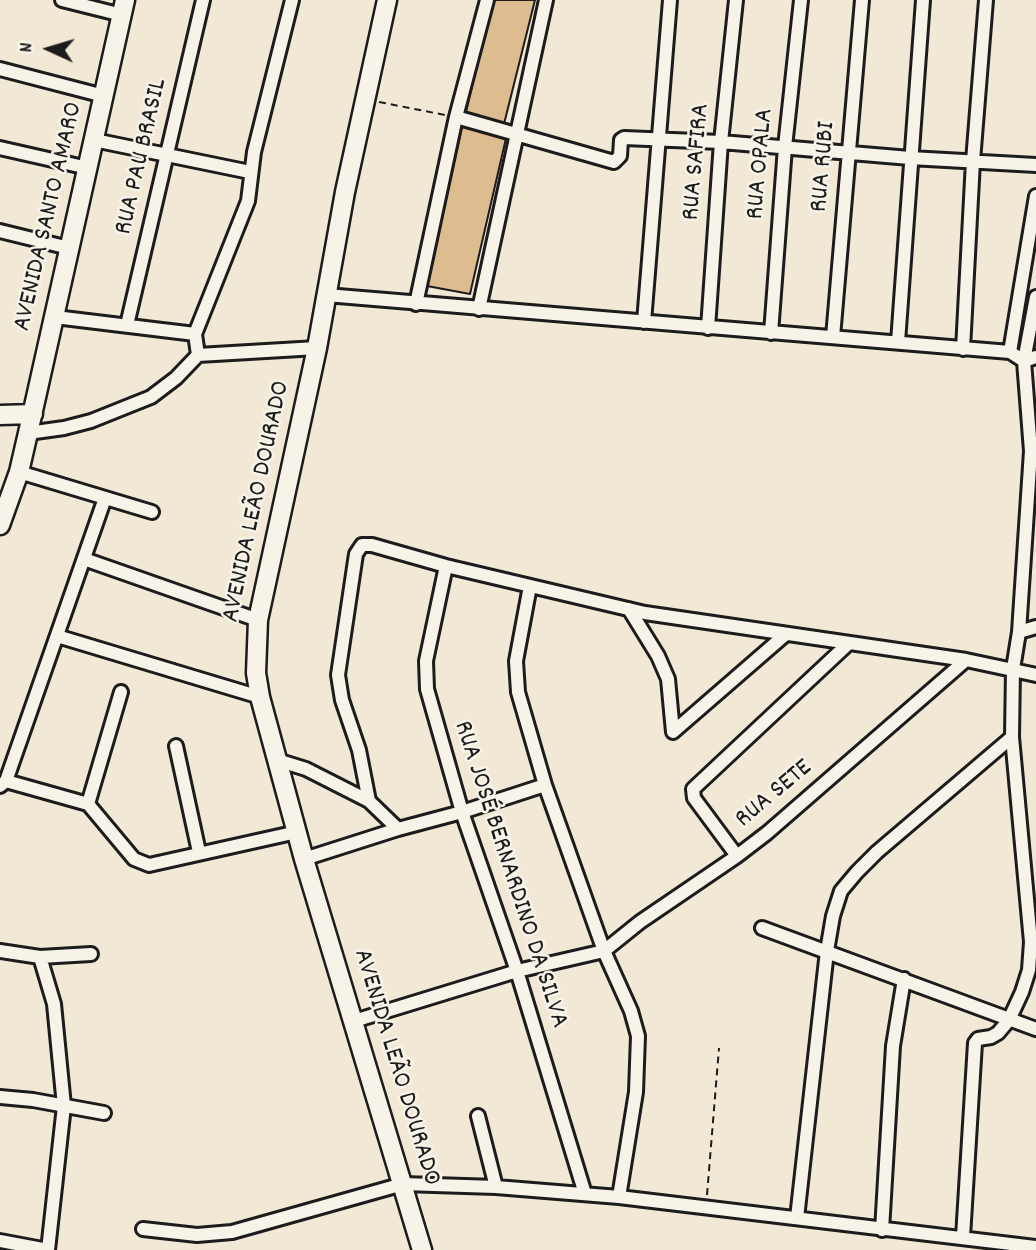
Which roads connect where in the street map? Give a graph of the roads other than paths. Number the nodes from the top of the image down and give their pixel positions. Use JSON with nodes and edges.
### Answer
{"nodes":[{"id":1,"x":62,"y":0,"type":"edge"},
{"id":2,"x":204,"y":0,"type":"edge"},
{"id":3,"x":292,"y":0,"type":"edge"},
{"id":4,"x":387,"y":0,"type":"edge"},
{"id":5,"x":487,"y":0,"type":"edge"},
{"id":6,"x":546,"y":0,"type":"edge"},
{"id":7,"x":670,"y":0,"type":"edge"},
{"id":8,"x":736,"y":0,"type":"edge"},
{"id":9,"x":801,"y":0,"type":"edge"},
{"id":10,"x":862,"y":0,"type":"edge"},
{"id":11,"x":923,"y":0,"type":"edge"},
{"id":12,"x":986,"y":0,"type":"edge"},
{"id":13,"x":124,"y":8,"type":"edge"},
{"id":14,"x":0,"y":69,"type":"edge"},
{"id":15,"x":104,"y":96,"type":"junction"},
{"id":16,"x":456,"y":117,"type":"junction"},
{"id":17,"x":516,"y":133,"type":"junction"},
{"id":18,"x":659,"y":139,"type":"junction"},
{"id":19,"x":94,"y":140,"type":"junction"},
{"id":20,"x":722,"y":142,"type":"junction"},
{"id":21,"x":785,"y":147,"type":"junction"},
{"id":22,"x":0,"y":148,"type":"edge"},
{"id":23,"x":849,"y":153,"type":"junction"},
{"id":24,"x":166,"y":156,"type":"junction"},
{"id":25,"x":911,"y":158,"type":"junction"},
{"id":26,"x":973,"y":161,"type":"junction"},
{"id":27,"x":1036,"y":165,"type":"edge"},
{"id":28,"x":88,"y":168,"type":"junction"},
{"id":29,"x":250,"y":172,"type":"junction"},
{"id":30,"x":1036,"y":196,"type":"edge"},
{"id":31,"x":0,"y":231,"type":"edge"},
{"id":32,"x":69,"y":248,"type":"junction"},
{"id":33,"x":326,"y":295,"type":"junction"},
{"id":34,"x":1036,"y":297,"type":"edge"},
{"id":35,"x":416,"y":304,"type":"junction"},
{"id":36,"x":479,"y":309,"type":"junction"},
{"id":37,"x":55,"y":317,"type":"junction"},
{"id":38,"x":645,"y":322,"type":"junction"},
{"id":39,"x":127,"y":325,"type":"junction"},
{"id":40,"x":708,"y":328,"type":"junction"},
{"id":41,"x":771,"y":333,"type":"junction"},
{"id":42,"x":195,"y":334,"type":"junction"},
{"id":43,"x":832,"y":337,"type":"junction"},
{"id":44,"x":898,"y":342,"type":"junction"},
{"id":45,"x":317,"y":348,"type":"junction"},
{"id":46,"x":963,"y":349,"type":"junction"},
{"id":47,"x":1010,"y":352,"type":"junction"},
{"id":48,"x":198,"y":355,"type":"junction"},
{"id":49,"x":1030,"y":359,"type":"edge"},
{"id":50,"x":33,"y":414,"type":"junction"},
{"id":51,"x":0,"y":415,"type":"edge"},
{"id":52,"x":29,"y":433,"type":"junction"},
{"id":53,"x":1033,"y":450,"type":"edge"},
{"id":54,"x":19,"y":472,"type":"junction"},
{"id":55,"x":105,"y":498,"type":"junction"},
{"id":56,"x":152,"y":513,"type":"dead end"},
{"id":57,"x":0,"y":525,"type":"edge"},
{"id":58,"x":1031,"y":539,"type":"edge"},
{"id":59,"x":85,"y":559,"type":"junction"},
{"id":60,"x":446,"y":566,"type":"junction"},
{"id":61,"x":530,"y":586,"type":"junction"},
{"id":62,"x":629,"y":609,"type":"junction"},
{"id":63,"x":258,"y":620,"type":"junction"},
{"id":64,"x":1036,"y":627,"type":"edge"},
{"id":65,"x":1019,"y":632,"type":"junction"},
{"id":66,"x":786,"y":634,"type":"junction"},
{"id":67,"x":57,"y":636,"type":"junction"},
{"id":68,"x":849,"y":643,"type":"junction"},
{"id":69,"x":966,"y":660,"type":"junction"},
{"id":70,"x":1013,"y":670,"type":"junction"},
{"id":71,"x":1036,"y":675,"type":"edge"},
{"id":72,"x":121,"y":692,"type":"dead end"},
{"id":73,"x":260,"y":697,"type":"junction"},
{"id":74,"x":1012,"y":737,"type":"junction"},
{"id":75,"x":176,"y":746,"type":"dead end"},
{"id":76,"x":277,"y":760,"type":"junction"},
{"id":77,"x":3,"y":783,"type":"edge"},
{"id":78,"x":545,"y":785,"type":"junction"},
{"id":79,"x":369,"y":801,"type":"junction"},
{"id":80,"x":88,"y":804,"type":"junction"},
{"id":81,"x":462,"y":812,"type":"junction"},
{"id":82,"x":398,"y":829,"type":"junction"},
{"id":83,"x":297,"y":832,"type":"junction"},
{"id":84,"x":199,"y":852,"type":"junction"},
{"id":85,"x":737,"y":856,"type":"junction"},
{"id":86,"x":304,"y":859,"type":"junction"},
{"id":87,"x":1032,"y":926,"type":"edge"},
{"id":88,"x":762,"y":928,"type":"dead end"},
{"id":89,"x":0,"y":951,"type":"edge"},
{"id":90,"x":604,"y":951,"type":"junction"},
{"id":91,"x":827,"y":951,"type":"junction"},
{"id":92,"x":91,"y":954,"type":"dead end"},
{"id":93,"x":40,"y":957,"type":"junction"},
{"id":94,"x":516,"y":971,"type":"junction"},
{"id":95,"x":904,"y":979,"type":"junction"},
{"id":96,"x":1009,"y":1020,"type":"junction"},
{"id":97,"x":354,"y":1021,"type":"junction"},
{"id":98,"x":1036,"y":1029,"type":"edge"},
{"id":99,"x":0,"y":1097,"type":"edge"},
{"id":100,"x":64,"y":1106,"type":"junction"},
{"id":101,"x":104,"y":1114,"type":"dead end"},
{"id":102,"x":478,"y":1116,"type":"dead end"},
{"id":103,"x":403,"y":1184,"type":"junction"},
{"id":104,"x":496,"y":1188,"type":"junction"},
{"id":105,"x":585,"y":1194,"type":"junction"},
{"id":106,"x":619,"y":1197,"type":"junction"},
{"id":107,"x":797,"y":1218,"type":"junction"},
{"id":108,"x":143,"y":1229,"type":"dead end"},
{"id":109,"x":882,"y":1230,"type":"junction"},
{"id":110,"x":963,"y":1237,"type":"junction"},
{"id":111,"x":0,"y":1241,"type":"edge"},
{"id":112,"x":1036,"y":1247,"type":"edge"},
{"id":113,"x":48,"y":1250,"type":"edge"},
{"id":114,"x":422,"y":1250,"type":"edge"}],
"edges":[{"from":1,"to":13,"type":"street"},
{"from":2,"to":24,"type":"street","name":"RUA PAU BRASIL"},
{"from":3,"to":29,"type":"street"},
{"from":4,"to":33,"type":"main road","name":"AVENIDA LEÃO DOURADO"},
{"from":5,"to":16,"type":"street"},
{"from":6,"to":17,"type":"street"},
{"from":7,"to":18,"type":"street"},
{"from":8,"to":20,"type":"street","name":"RUA SAFIRA"},
{"from":9,"to":21,"type":"street","name":"RUA OPALA"},
{"from":10,"to":23,"type":"street","name":"RUA RUBI"},
{"from":11,"to":25,"type":"street"},
{"from":12,"to":26,"type":"street"},
{"from":13,"to":15,"type":"main road","name":"AVENIDA SANTO AMARO"},
{"from":14,"to":15,"type":"street"},
{"from":15,"to":19,"type":"main road","name":"AVENIDA SANTO AMARO"},
{"from":16,"to":17,"type":"street"},
{"from":16,"to":35,"type":"street"},
{"from":17,"to":18,"type":"street"},
{"from":17,"to":36,"type":"street"},
{"from":18,"to":20,"type":"street"},
{"from":18,"to":38,"type":"street"},
{"from":19,"to":24,"type":"street"},
{"from":19,"to":28,"type":"main road","name":"AVENIDA SANTO AMARO"},
{"from":20,"to":21,"type":"street"},
{"from":20,"to":40,"type":"street","name":"RUA SAFIRA"},
{"from":21,"to":23,"type":"street"},
{"from":21,"to":41,"type":"street","name":"RUA OPALA"},
{"from":22,"to":28,"type":"street"},
{"from":23,"to":25,"type":"street"},
{"from":23,"to":43,"type":"street","name":"RUA RUBI"},
{"from":24,"to":29,"type":"street"},
{"from":24,"to":39,"type":"street","name":"RUA PAU BRASIL"},
{"from":25,"to":26,"type":"street"},
{"from":25,"to":44,"type":"street"},
{"from":26,"to":27,"type":"street"},
{"from":26,"to":46,"type":"street"},
{"from":28,"to":32,"type":"main road","name":"AVENIDA SANTO AMARO"},
{"from":29,"to":42,"type":"street"},
{"from":30,"to":47,"type":"street"},
{"from":31,"to":32,"type":"street"},
{"from":32,"to":37,"type":"main road","name":"AVENIDA SANTO AMARO"},
{"from":33,"to":35,"type":"street"},
{"from":33,"to":45,"type":"main road","name":"AVENIDA LEÃO DOURADO"},
{"from":34,"to":49,"type":"street"},
{"from":35,"to":36,"type":"street"},
{"from":36,"to":38,"type":"street"},
{"from":37,"to":39,"type":"street"},
{"from":37,"to":50,"type":"main road","name":"AVENIDA SANTO AMARO"},
{"from":38,"to":40,"type":"street"},
{"from":39,"to":42,"type":"street"},
{"from":40,"to":41,"type":"street"},
{"from":41,"to":43,"type":"street"},
{"from":42,"to":48,"type":"street"},
{"from":43,"to":44,"type":"street"},
{"from":44,"to":46,"type":"street"},
{"from":45,"to":48,"type":"street"},
{"from":45,"to":63,"type":"main road","name":"AVENIDA LEÃO DOURADO"},
{"from":46,"to":47,"type":"street"},
{"from":47,"to":49,"type":"street"},
{"from":48,"to":52,"type":"street"},
{"from":49,"to":53,"type":"street"},
{"from":50,"to":51,"type":"main road"},
{"from":50,"to":52,"type":"main road","name":"AVENIDA SANTO AMARO"},
{"from":52,"to":54,"type":"main road","name":"AVENIDA SANTO AMARO"},
{"from":53,"to":58,"type":"street"},
{"from":54,"to":55,"type":"street"},
{"from":54,"to":57,"type":"main road","name":"AVENIDA SANTO AMARO"},
{"from":55,"to":56,"type":"street"},
{"from":55,"to":59,"type":"street"},
{"from":58,"to":65,"type":"street"},
{"from":59,"to":63,"type":"street"},
{"from":59,"to":67,"type":"street"},
{"from":60,"to":61,"type":"street"},
{"from":60,"to":79,"type":"street"},
{"from":60,"to":81,"type":"street","name":"RUA JOSÉ BERNARDINO DA SILVA"},
{"from":61,"to":62,"type":"street"},
{"from":61,"to":78,"type":"street"},
{"from":62,"to":66,"type":"street"},
{"from":62,"to":66,"type":"street"},
{"from":63,"to":73,"type":"main road","name":"AVENIDA LEÃO DOURADO"},
{"from":64,"to":65,"type":"street"},
{"from":65,"to":70,"type":"street"},
{"from":66,"to":68,"type":"street"},
{"from":67,"to":73,"type":"street"},
{"from":67,"to":77,"type":"street"},
{"from":68,"to":69,"type":"street"},
{"from":68,"to":85,"type":"street"},
{"from":69,"to":70,"type":"street"},
{"from":69,"to":85,"type":"street","name":"RUA SETE"},
{"from":70,"to":71,"type":"street"},
{"from":70,"to":74,"type":"street"},
{"from":72,"to":80,"type":"street"},
{"from":73,"to":76,"type":"main road","name":"AVENIDA LEÃO DOURADO"},
{"from":74,"to":87,"type":"street"},
{"from":74,"to":91,"type":"street"},
{"from":75,"to":84,"type":"street"},
{"from":76,"to":79,"type":"street"},
{"from":76,"to":83,"type":"main road","name":"AVENIDA LEÃO DOURADO"},
{"from":77,"to":80,"type":"street"},
{"from":78,"to":81,"type":"street"},
{"from":78,"to":90,"type":"street"},
{"from":79,"to":82,"type":"street"},
{"from":80,"to":84,"type":"street"},
{"from":81,"to":82,"type":"street"},
{"from":81,"to":94,"type":"street","name":"RUA JOSÉ BERNARDINO DA SILVA"},
{"from":82,"to":86,"type":"street"},
{"from":83,"to":84,"type":"street"},
{"from":83,"to":86,"type":"main road","name":"AVENIDA LEÃO DOURADO"},
{"from":85,"to":90,"type":"street","name":"RUA SETE"},
{"from":86,"to":97,"type":"main road","name":"AVENIDA LEÃO DOURADO"},
{"from":87,"to":96,"type":"street"},
{"from":88,"to":91,"type":"street"},
{"from":89,"to":93,"type":"street"},
{"from":90,"to":94,"type":"street"},
{"from":90,"to":106,"type":"street"},
{"from":91,"to":95,"type":"street"},
{"from":91,"to":107,"type":"street"},
{"from":92,"to":93,"type":"street"},
{"from":93,"to":100,"type":"street"},
{"from":94,"to":97,"type":"street"},
{"from":94,"to":105,"type":"street","name":"RUA JOSÉ BERNARDINO DA SILVA"},
{"from":95,"to":96,"type":"street"},
{"from":95,"to":109,"type":"street"},
{"from":96,"to":98,"type":"street"},
{"from":96,"to":110,"type":"street"},
{"from":97,"to":103,"type":"main road","name":"AVENIDA LEÃO DOURADO"},
{"from":99,"to":100,"type":"street"},
{"from":100,"to":101,"type":"street"},
{"from":100,"to":113,"type":"street"},
{"from":102,"to":104,"type":"street"},
{"from":103,"to":104,"type":"street"},
{"from":103,"to":108,"type":"street"},
{"from":103,"to":114,"type":"main road","name":"AVENIDA LEÃO DOURADO"},
{"from":104,"to":105,"type":"street"},
{"from":105,"to":106,"type":"street"},
{"from":106,"to":107,"type":"street"},
{"from":107,"to":109,"type":"street"},
{"from":109,"to":110,"type":"street"},
{"from":110,"to":112,"type":"street"},
{"from":111,"to":113,"type":"street"}]}
